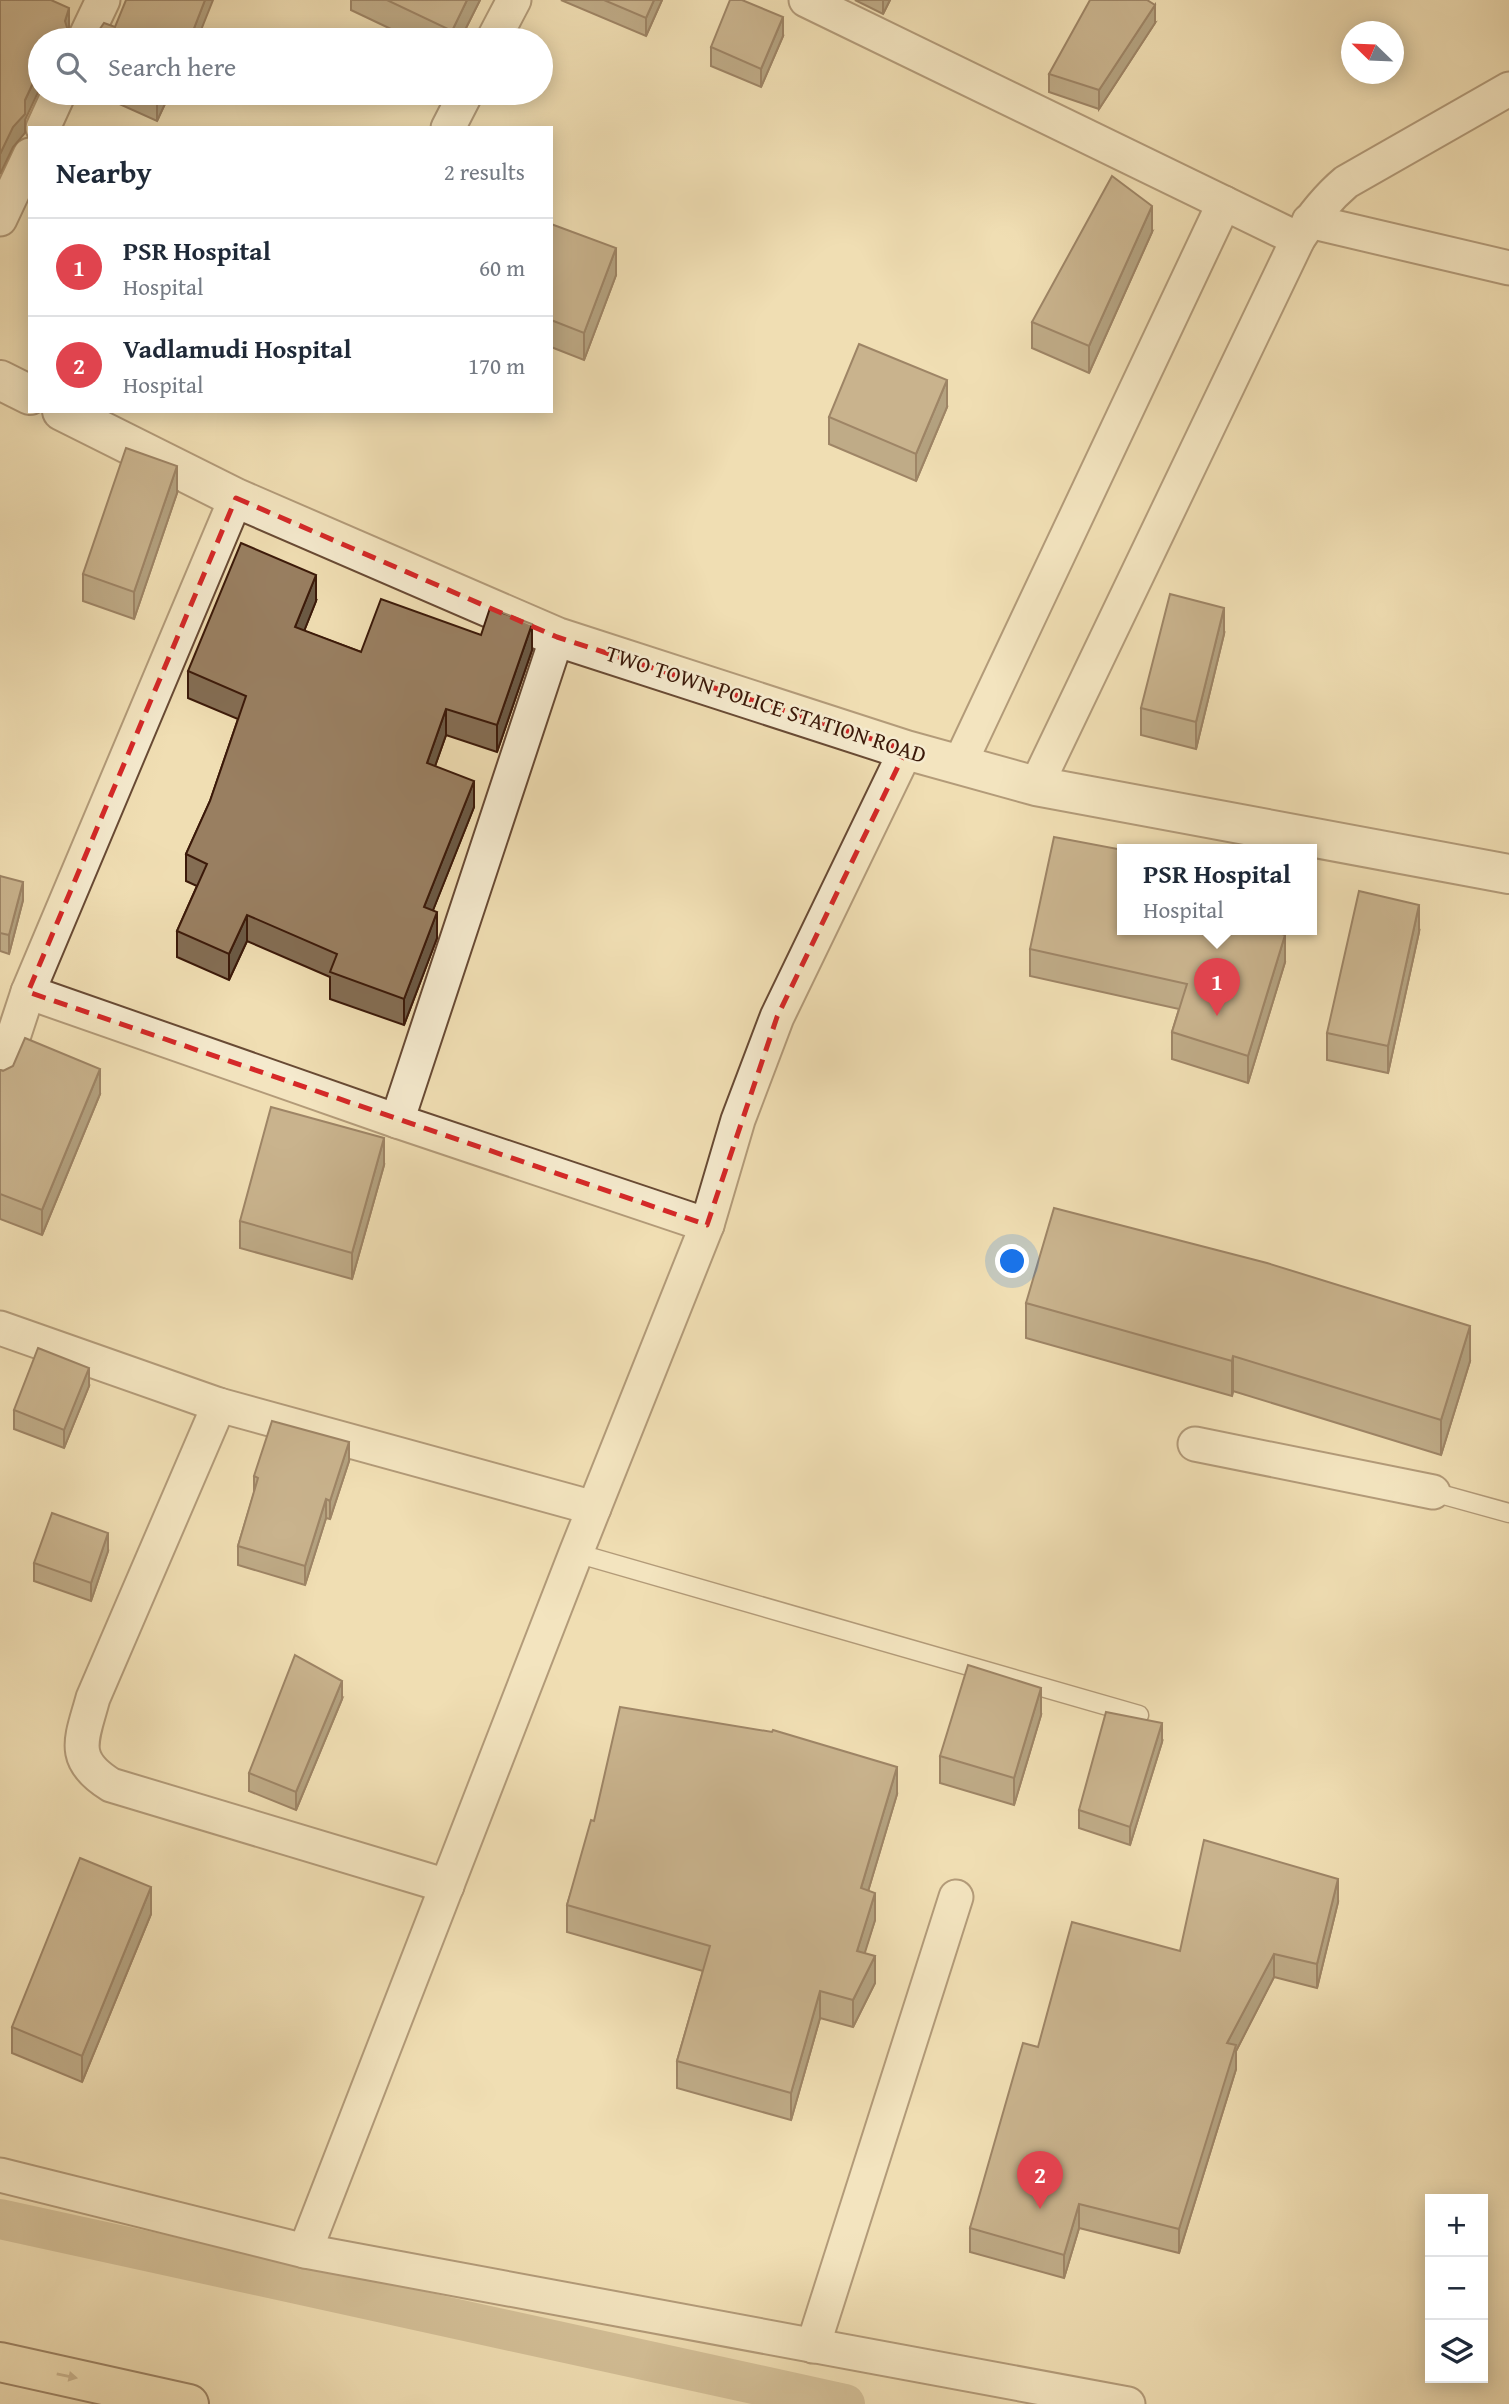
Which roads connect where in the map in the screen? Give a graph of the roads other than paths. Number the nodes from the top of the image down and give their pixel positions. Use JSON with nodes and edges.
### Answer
{"nodes":[{"id":1,"x":103,"y":0,"type":"edge"},
{"id":2,"x":514,"y":0,"type":"edge"},
{"id":3,"x":806,"y":0,"type":"edge"},
{"id":4,"x":90,"y":28,"type":"edge"},
{"id":5,"x":499,"y":28,"type":"edge"},
{"id":6,"x":1509,"y":89,"type":"edge"},
{"id":7,"x":54,"y":105,"type":"edge"},
{"id":8,"x":460,"y":105,"type":"edge"},
{"id":9,"x":44,"y":126,"type":"edge"},
{"id":10,"x":449,"y":126,"type":"edge"},
{"id":11,"x":28,"y":159,"type":"edge"},
{"id":12,"x":1231,"y":206,"type":"junction"},
{"id":13,"x":0,"y":219,"type":"edge"},
{"id":14,"x":1296,"y":230,"type":"junction"},
{"id":15,"x":1509,"y":268,"type":"edge"},
{"id":16,"x":0,"y":380,"type":"edge"},
{"id":17,"x":28,"y":394,"type":"edge"},
{"id":18,"x":66,"y":413,"type":"edge"},
{"id":19,"x":236,"y":498,"type":"junction"},
{"id":20,"x":557,"y":637,"type":"junction"},
{"id":21,"x":906,"y":750,"type":"junction"},
{"id":22,"x":960,"y":763,"type":"junction"},
{"id":23,"x":1036,"y":786,"type":"junction"},
{"id":24,"x":1509,"y":874,"type":"edge"},
{"id":25,"x":28,"y":992,"type":"junction"},
{"id":26,"x":0,"y":1077,"type":"edge"},
{"id":27,"x":397,"y":1121,"type":"junction"},
{"id":28,"x":708,"y":1225,"type":"junction"},
{"id":29,"x":0,"y":1328,"type":"edge"},
{"id":30,"x":219,"y":1405,"type":"junction"},
{"id":31,"x":1195,"y":1444,"type":"dead end"},
{"id":32,"x":1433,"y":1492,"type":"joint"},
{"id":33,"x":594,"y":1508,"type":"junction"},
{"id":34,"x":1509,"y":1513,"type":"edge"},
{"id":35,"x":576,"y":1553,"type":"junction"},
{"id":36,"x":1139,"y":1715,"type":"edge"},
{"id":37,"x":447,"y":1886,"type":"junction"},
{"id":38,"x":956,"y":1897,"type":"dead end"},
{"id":39,"x":0,"y":2175,"type":"edge"},
{"id":40,"x":305,"y":2251,"type":"junction"},
{"id":41,"x":813,"y":2346,"type":"junction"},
{"id":42,"x":0,"y":2362,"type":"edge"},
{"id":43,"x":189,"y":2404,"type":"edge"},
{"id":44,"x":1128,"y":2404,"type":"edge"}],
"edges":[{"from":1,"to":4,"type":"street"},
{"from":2,"to":5,"type":"street"},
{"from":3,"to":12,"type":"street"},
{"from":6,"to":14,"type":"street"},
{"from":7,"to":9,"type":"street"},
{"from":8,"to":10,"type":"street"},
{"from":11,"to":13,"type":"street"},
{"from":12,"to":14,"type":"street"},
{"from":12,"to":22,"type":"street"},
{"from":14,"to":15,"type":"street"},
{"from":14,"to":23,"type":"street"},
{"from":16,"to":17,"type":"street"},
{"from":18,"to":19,"type":"street","name":"TWO TOWN POLICE STATION ROAD"},
{"from":19,"to":20,"type":"street","name":"TWO TOWN POLICE STATION ROAD"},
{"from":19,"to":25,"type":"street"},
{"from":20,"to":21,"type":"street","name":"TWO TOWN POLICE STATION ROAD"},
{"from":20,"to":27,"type":"street"},
{"from":21,"to":22,"type":"street","name":"TWO TOWN POLICE STATION ROAD"},
{"from":21,"to":28,"type":"street"},
{"from":22,"to":23,"type":"street","name":"TWO TOWN POLICE STATION ROAD"},
{"from":23,"to":24,"type":"street","name":"TWO TOWN POLICE STATION ROAD"},
{"from":25,"to":26,"type":"street"},
{"from":25,"to":27,"type":"street"},
{"from":27,"to":28,"type":"street"},
{"from":28,"to":33,"type":"street"},
{"from":29,"to":30,"type":"street"},
{"from":30,"to":33,"type":"street"},
{"from":30,"to":37,"type":"street"},
{"from":31,"to":32,"type":"street"},
{"from":32,"to":34,"type":"lane"},
{"from":33,"to":35,"type":"street"},
{"from":35,"to":36,"type":"lane"},
{"from":35,"to":37,"type":"street"},
{"from":37,"to":40,"type":"street"},
{"from":38,"to":41,"type":"street"},
{"from":39,"to":40,"type":"street"},
{"from":40,"to":41,"type":"street"},
{"from":41,"to":44,"type":"street"},
{"from":42,"to":43,"type":"main road","one_way":true}]}
